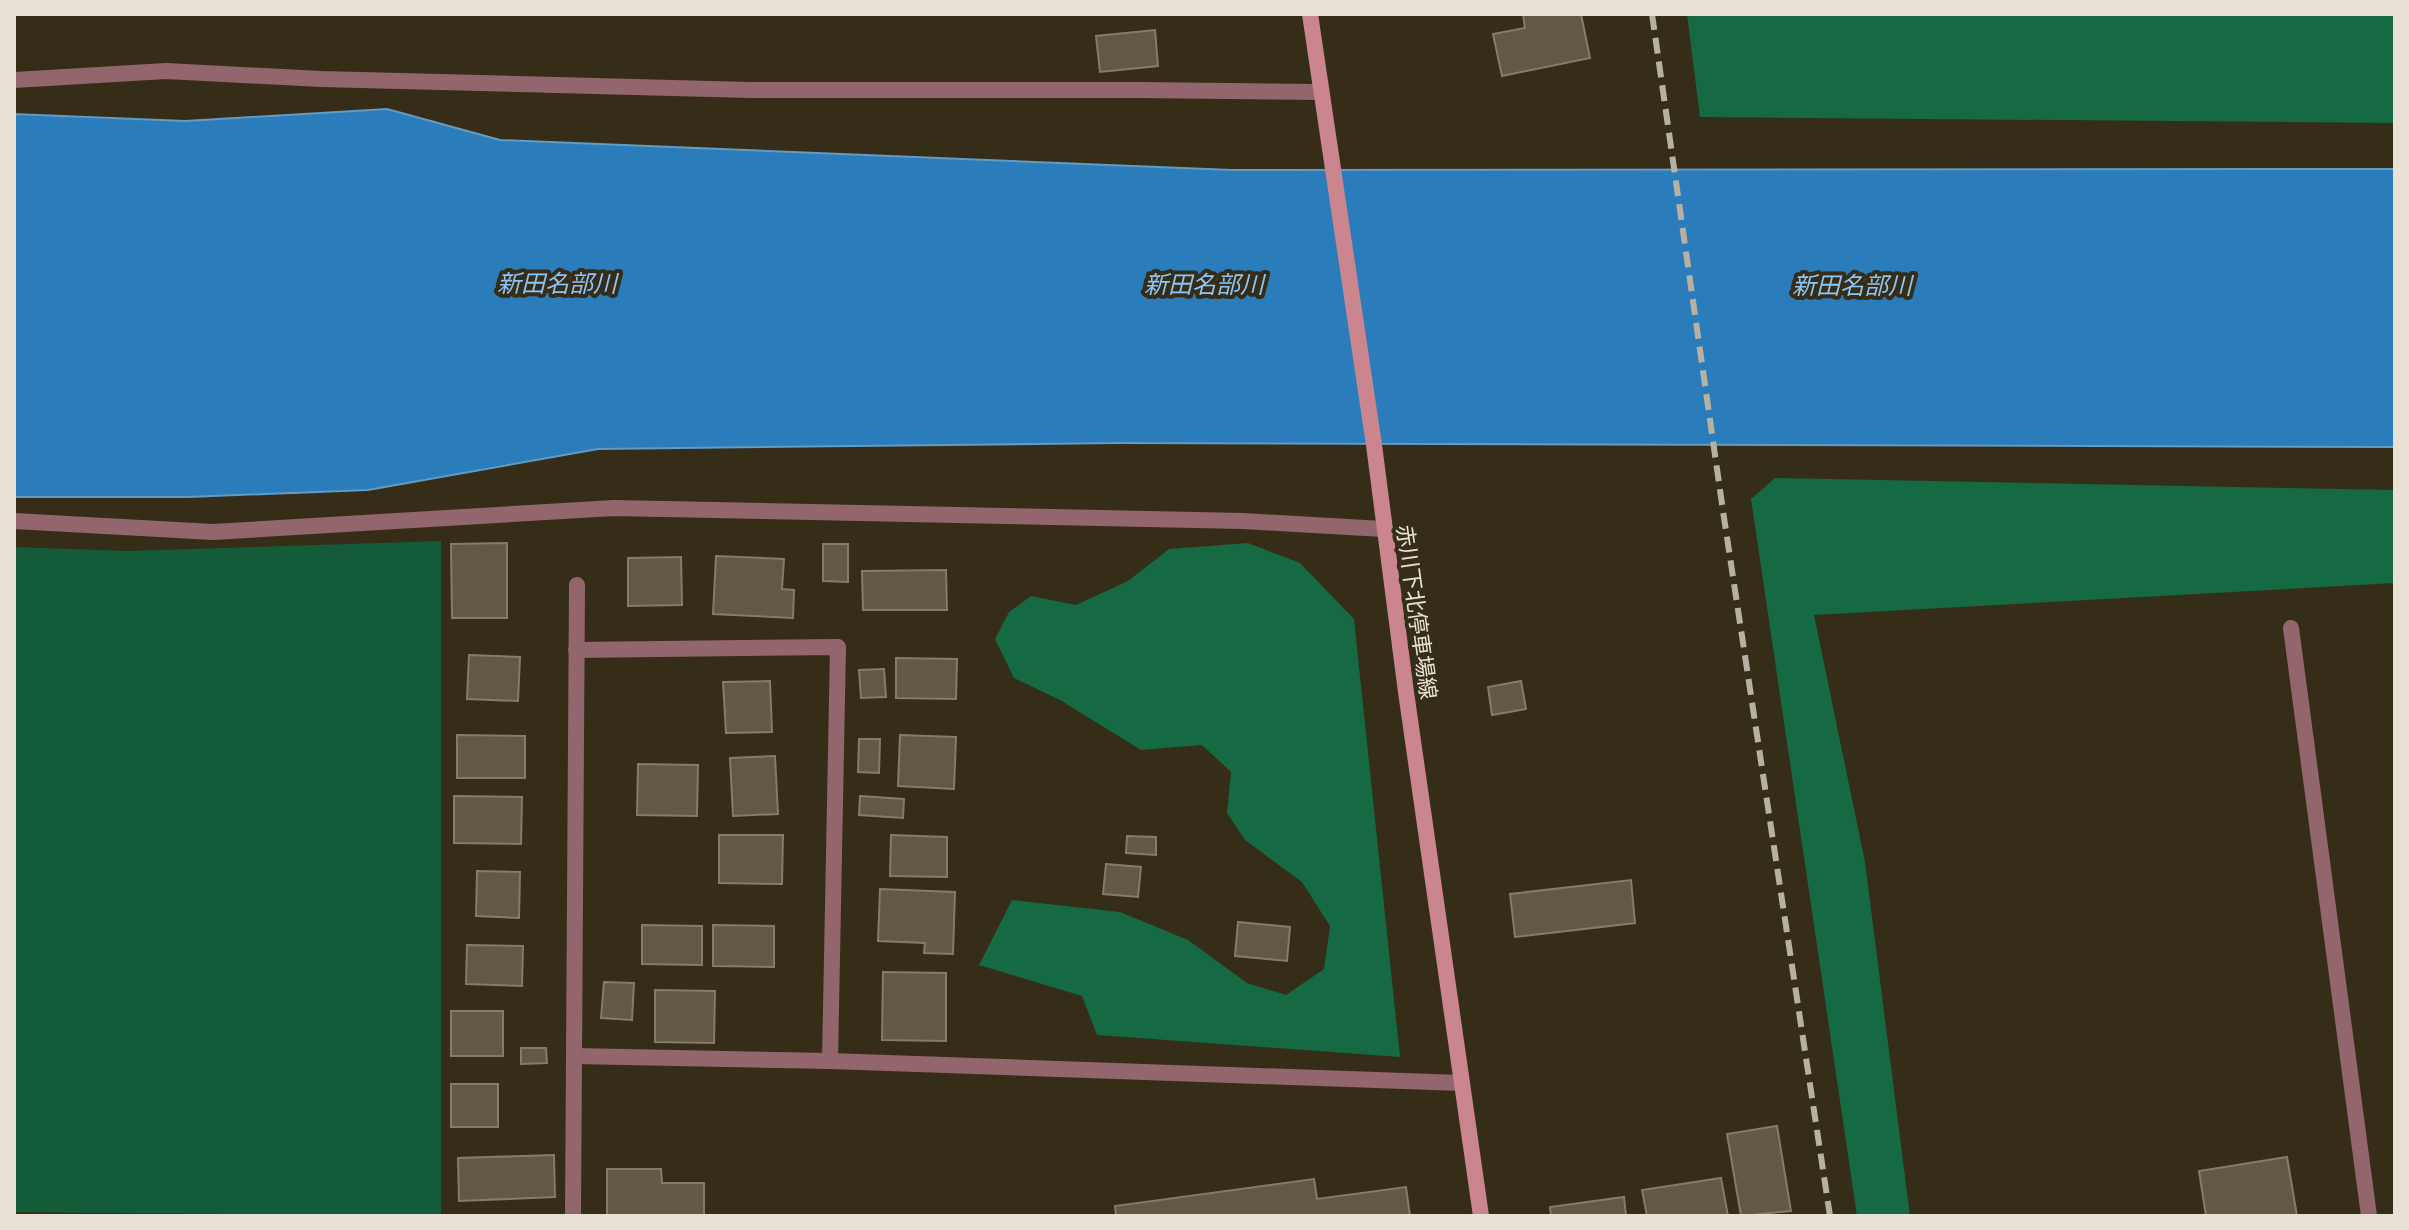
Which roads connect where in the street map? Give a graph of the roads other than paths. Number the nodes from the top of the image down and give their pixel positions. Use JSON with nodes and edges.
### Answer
{"nodes":[{"id":1,"x":1310,"y":14,"type":"edge"},
{"id":2,"x":14,"y":80,"type":"edge"},
{"id":3,"x":1321,"y":92,"type":"junction"},
{"id":4,"x":14,"y":521,"type":"edge"},
{"id":5,"x":1383,"y":529,"type":"junction"},
{"id":6,"x":577,"y":585,"type":"dead end"},
{"id":7,"x":2291,"y":628,"type":"dead end"},
{"id":8,"x":576,"y":650,"type":"junction"},
{"id":9,"x":574,"y":1056,"type":"junction"},
{"id":10,"x":830,"y":1061,"type":"junction"},
{"id":11,"x":1461,"y":1083,"type":"junction"},
{"id":12,"x":573,"y":1216,"type":"edge"},
{"id":13,"x":1481,"y":1216,"type":"edge"},
{"id":14,"x":2369,"y":1216,"type":"edge"}],
"edges":[{"from":1,"to":3,"type":"main road","name":"赤川下北停車場線"},
{"from":2,"to":3,"type":"street"},
{"from":3,"to":5,"type":"main road","name":"赤川下北停車場線"},
{"from":4,"to":5,"type":"street"},
{"from":5,"to":11,"type":"main road","name":"赤川下北停車場線"},
{"from":6,"to":8,"type":"street"},
{"from":7,"to":14,"type":"street"},
{"from":8,"to":9,"type":"street"},
{"from":8,"to":10,"type":"street"},
{"from":9,"to":10,"type":"street"},
{"from":9,"to":12,"type":"street"},
{"from":10,"to":11,"type":"street"},
{"from":11,"to":13,"type":"main road","name":"赤川下北停車場線"}]}
